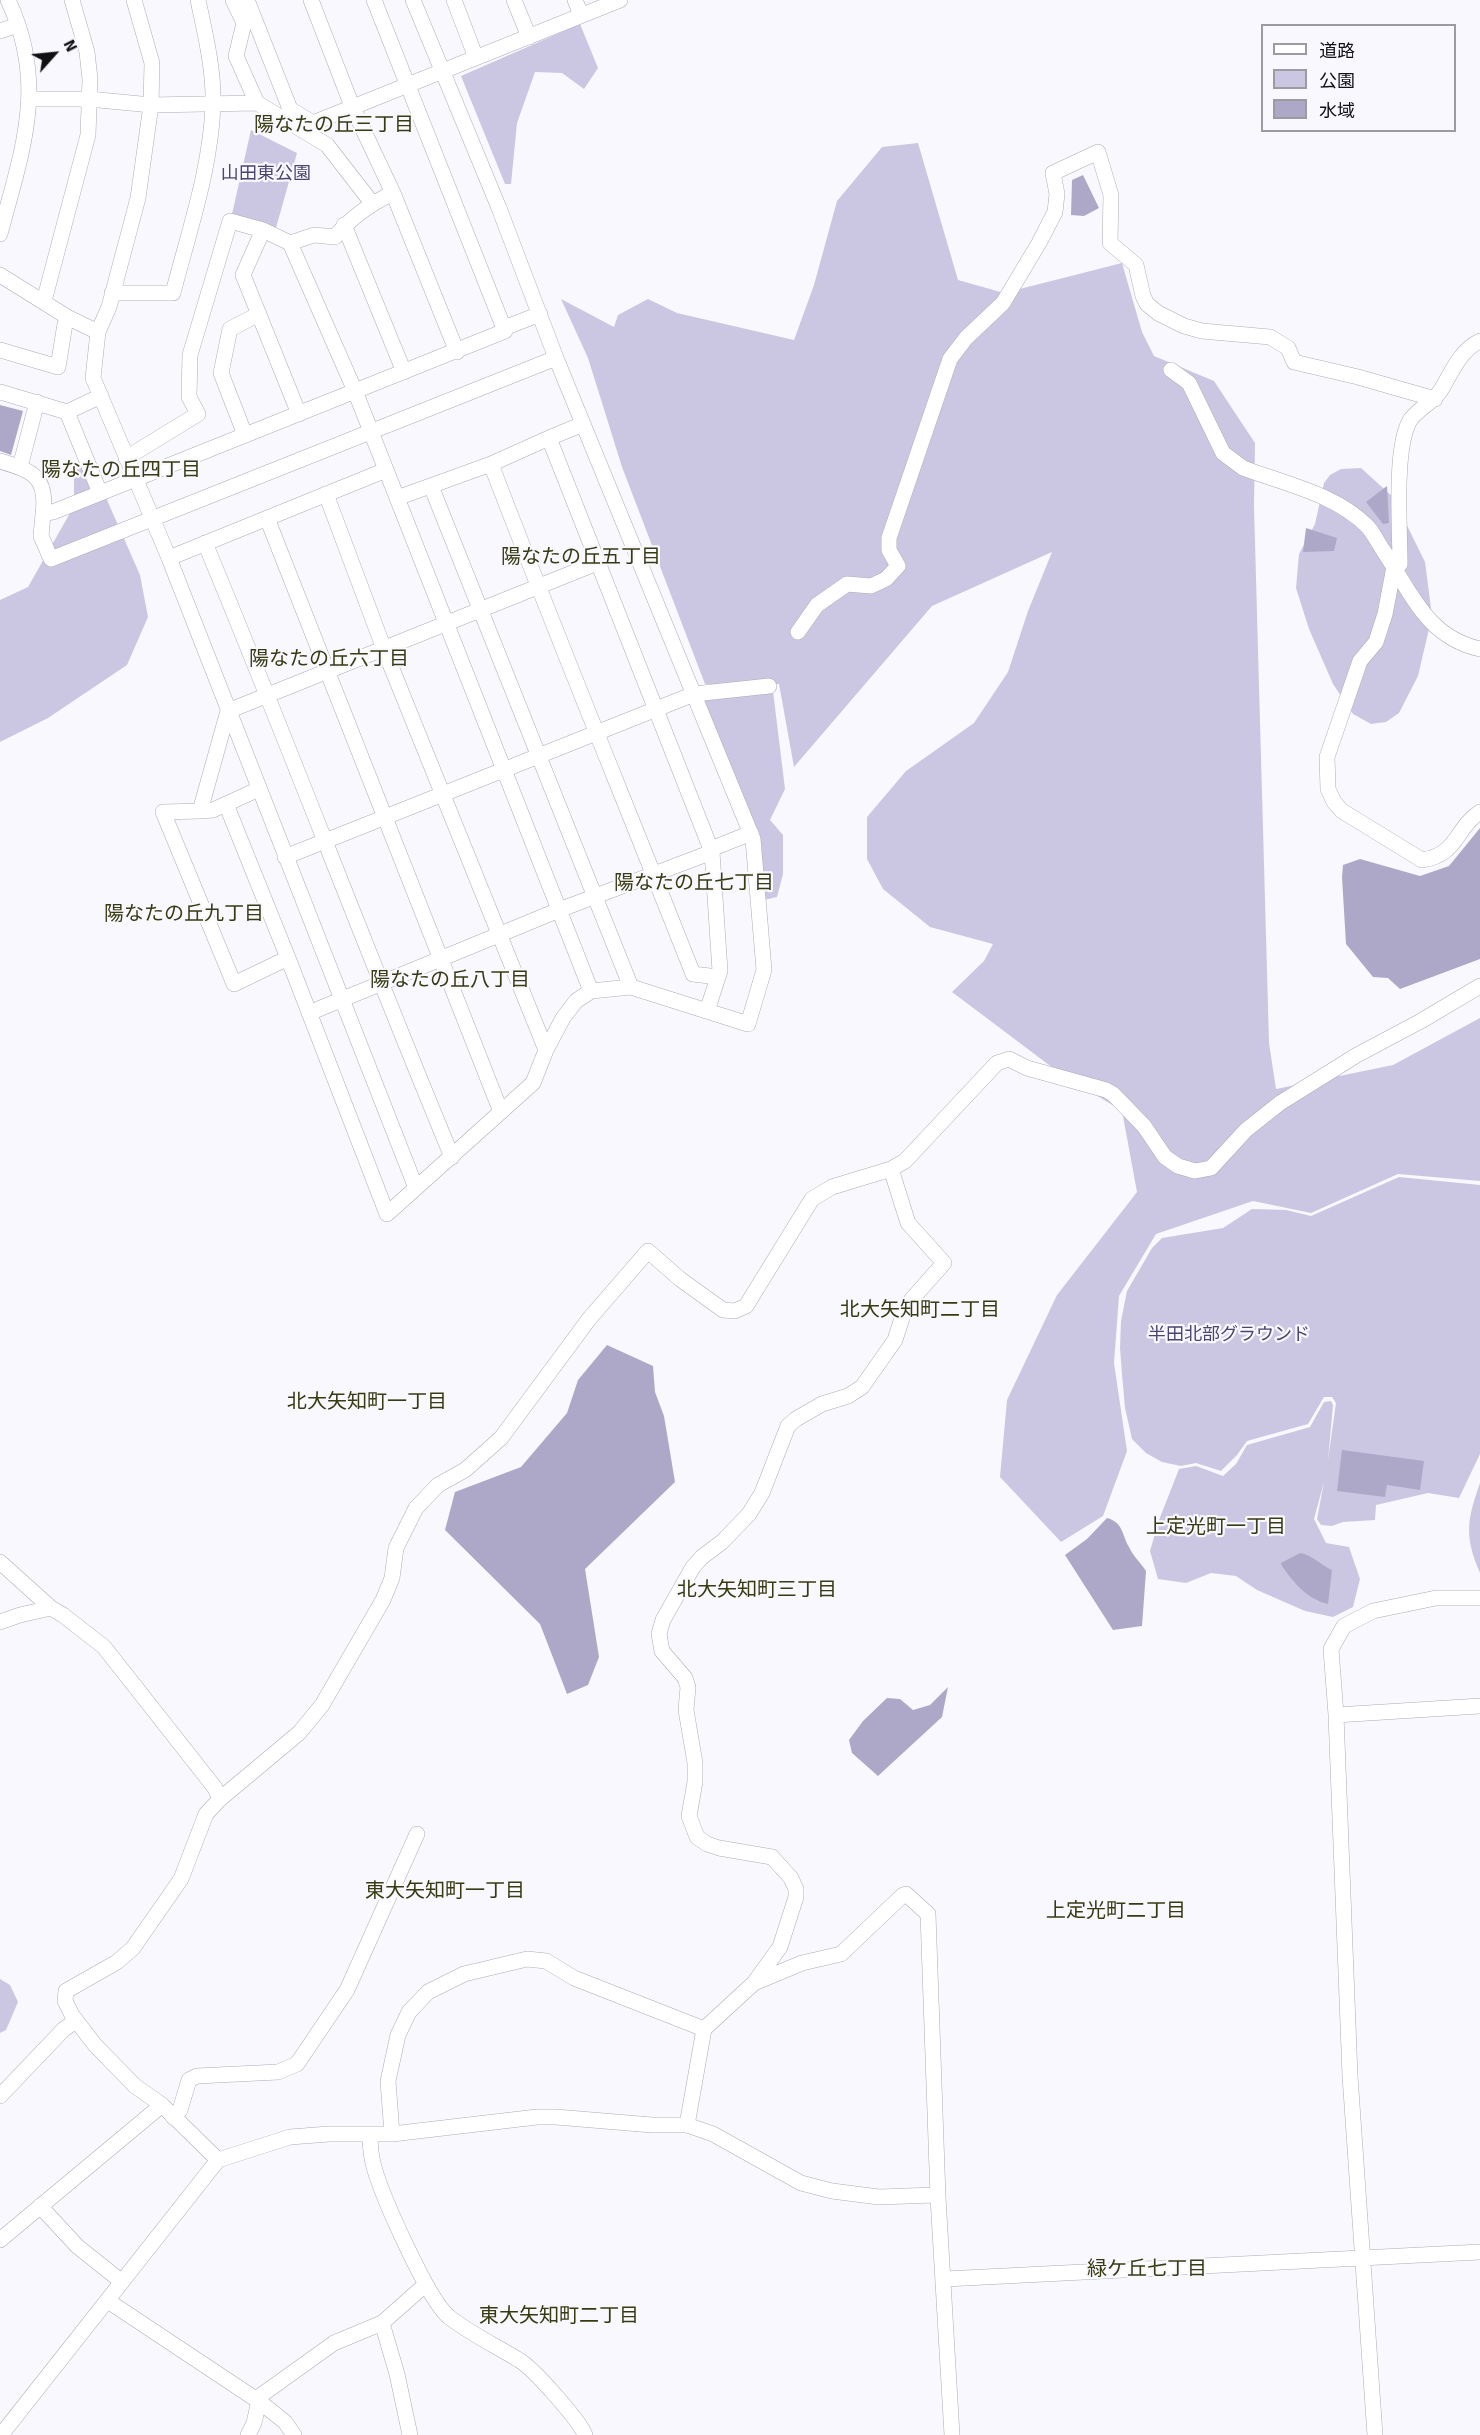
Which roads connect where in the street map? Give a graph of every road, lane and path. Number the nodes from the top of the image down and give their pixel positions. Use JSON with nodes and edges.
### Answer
{"nodes":[{"id":1,"x":8,"y":0,"type":"edge"},
{"id":2,"x":72,"y":0,"type":"edge"},
{"id":3,"x":134,"y":0,"type":"edge"},
{"id":4,"x":198,"y":0,"type":"edge"},
{"id":5,"x":233,"y":0,"type":"edge"},
{"id":6,"x":247,"y":0,"type":"edge"},
{"id":7,"x":310,"y":0,"type":"edge"},
{"id":8,"x":374,"y":0,"type":"edge"},
{"id":9,"x":413,"y":0,"type":"edge"},
{"id":10,"x":454,"y":0,"type":"edge"},
{"id":11,"x":514,"y":0,"type":"edge"},
{"id":12,"x":575,"y":0,"type":"edge"},
{"id":13,"x":620,"y":0,"type":"edge"},
{"id":14,"x":581,"y":15,"type":"junction"},
{"id":15,"x":18,"y":25,"type":"junction"},
{"id":16,"x":0,"y":30,"type":"edge"},
{"id":17,"x":529,"y":37,"type":"junction"},
{"id":18,"x":476,"y":57,"type":"junction"},
{"id":19,"x":440,"y":70,"type":"junction"},
{"id":20,"x":408,"y":84,"type":"junction"},
{"id":21,"x":30,"y":99,"type":"junction"},
{"id":22,"x":89,"y":99,"type":"junction"},
{"id":23,"x":213,"y":103,"type":"junction"},
{"id":24,"x":257,"y":103,"type":"junction"},
{"id":25,"x":151,"y":105,"type":"junction"},
{"id":26,"x":352,"y":106,"type":"junction"},
{"id":27,"x":393,"y":193,"type":"junction"},
{"id":28,"x":372,"y":203,"type":"junction"},
{"id":29,"x":344,"y":225,"type":"junction"},
{"id":30,"x":263,"y":230,"type":"junction"},
{"id":31,"x":0,"y":234,"type":"edge"},
{"id":32,"x":290,"y":243,"type":"junction"},
{"id":33,"x":0,"y":275,"type":"edge"},
{"id":34,"x":112,"y":293,"type":"junction"},
{"id":35,"x":44,"y":301,"type":"junction"},
{"id":36,"x":259,"y":314,"type":"junction"},
{"id":37,"x":540,"y":314,"type":"junction"},
{"id":38,"x":69,"y":318,"type":"junction"},
{"id":39,"x":504,"y":328,"type":"junction"},
{"id":40,"x":99,"y":332,"type":"junction"},
{"id":41,"x":1480,"y":341,"type":"edge"},
{"id":42,"x":0,"y":350,"type":"edge"},
{"id":43,"x":457,"y":352,"type":"junction"},
{"id":44,"x":556,"y":358,"type":"junction"},
{"id":45,"x":1171,"y":370,"type":"dead end"},
{"id":46,"x":404,"y":372,"type":"junction"},
{"id":47,"x":355,"y":391,"type":"junction"},
{"id":48,"x":0,"y":392,"type":"edge"},
{"id":49,"x":101,"y":396,"type":"junction"},
{"id":50,"x":1435,"y":399,"type":"junction"},
{"id":51,"x":37,"y":402,"type":"junction"},
{"id":52,"x":67,"y":412,"type":"junction"},
{"id":53,"x":299,"y":414,"type":"junction"},
{"id":54,"x":583,"y":423,"type":"junction"},
{"id":55,"x":372,"y":433,"type":"junction"},
{"id":56,"x":245,"y":435,"type":"junction"},
{"id":57,"x":549,"y":438,"type":"junction"},
{"id":58,"x":126,"y":458,"type":"junction"},
{"id":59,"x":0,"y":461,"type":"edge"},
{"id":60,"x":491,"y":464,"type":"junction"},
{"id":61,"x":20,"y":467,"type":"junction"},
{"id":62,"x":386,"y":470,"type":"junction"},
{"id":63,"x":135,"y":479,"type":"junction"},
{"id":64,"x":431,"y":486,"type":"junction"},
{"id":65,"x":100,"y":493,"type":"junction"},
{"id":66,"x":326,"y":494,"type":"junction"},
{"id":67,"x":397,"y":498,"type":"junction"},
{"id":68,"x":43,"y":514,"type":"junction"},
{"id":69,"x":267,"y":518,"type":"junction"},
{"id":70,"x":152,"y":520,"type":"junction"},
{"id":71,"x":205,"y":543,"type":"junction"},
{"id":72,"x":169,"y":558,"type":"junction"},
{"id":73,"x":597,"y":563,"type":"junction"},
{"id":74,"x":1394,"y":567,"type":"junction"},
{"id":75,"x":538,"y":587,"type":"junction"},
{"id":76,"x":481,"y":610,"type":"junction"},
{"id":77,"x":446,"y":625,"type":"junction"},
{"id":78,"x":798,"y":632,"type":"dead end"},
{"id":79,"x":384,"y":649,"type":"junction"},
{"id":80,"x":1480,"y":649,"type":"edge"},
{"id":81,"x":326,"y":672,"type":"junction"},
{"id":82,"x":769,"y":686,"type":"dead end"},
{"id":83,"x":694,"y":694,"type":"junction"},
{"id":84,"x":268,"y":695,"type":"junction"},
{"id":85,"x":656,"y":708,"type":"junction"},
{"id":86,"x":228,"y":711,"type":"junction"},
{"id":87,"x":598,"y":733,"type":"junction"},
{"id":88,"x":539,"y":756,"type":"junction"},
{"id":89,"x":503,"y":770,"type":"junction"},
{"id":90,"x":259,"y":789,"type":"junction"},
{"id":91,"x":444,"y":794,"type":"junction"},
{"id":92,"x":226,"y":804,"type":"junction"},
{"id":93,"x":200,"y":811,"type":"junction"},
{"id":94,"x":1480,"y":812,"type":"edge"},
{"id":95,"x":385,"y":817,"type":"junction"},
{"id":96,"x":751,"y":833,"type":"junction"},
{"id":97,"x":326,"y":840,"type":"junction"},
{"id":98,"x":711,"y":850,"type":"junction"},
{"id":99,"x":285,"y":856,"type":"junction"},
{"id":100,"x":653,"y":873,"type":"junction"},
{"id":101,"x":596,"y":895,"type":"junction"},
{"id":102,"x":559,"y":910,"type":"junction"},
{"id":103,"x":498,"y":934,"type":"junction"},
{"id":104,"x":288,"y":958,"type":"junction"},
{"id":105,"x":439,"y":959,"type":"junction"},
{"id":106,"x":718,"y":977,"type":"junction"},
{"id":107,"x":379,"y":983,"type":"junction"},
{"id":108,"x":1480,"y":986,"type":"edge"},
{"id":109,"x":631,"y":987,"type":"junction"},
{"id":110,"x":591,"y":991,"type":"junction"},
{"id":111,"x":341,"y":998,"type":"junction"},
{"id":112,"x":707,"y":1011,"type":"junction"},
{"id":113,"x":309,"y":1013,"type":"junction"},
{"id":114,"x":546,"y":1050,"type":"junction"},
{"id":115,"x":501,"y":1112,"type":"junction"},
{"id":116,"x":452,"y":1156,"type":"junction"},
{"id":117,"x":891,"y":1169,"type":"junction"},
{"id":118,"x":416,"y":1188,"type":"junction"},
{"id":119,"x":0,"y":1562,"type":"edge"},
{"id":120,"x":1480,"y":1598,"type":"edge"},
{"id":121,"x":51,"y":1608,"type":"junction"},
{"id":122,"x":0,"y":1622,"type":"edge"},
{"id":123,"x":1480,"y":1706,"type":"edge"},
{"id":124,"x":1336,"y":1715,"type":"junction"},
{"id":125,"x":220,"y":1799,"type":"junction"},
{"id":126,"x":417,"y":1834,"type":"dead end"},
{"id":127,"x":754,"y":1983,"type":"junction"},
{"id":128,"x":76,"y":2020,"type":"junction"},
{"id":129,"x":704,"y":2029,"type":"junction"},
{"id":130,"x":0,"y":2096,"type":"edge"},
{"id":131,"x":162,"y":2105,"type":"junction"},
{"id":132,"x":173,"y":2117,"type":"junction"},
{"id":133,"x":687,"y":2125,"type":"junction"},
{"id":134,"x":392,"y":2134,"type":"junction"},
{"id":135,"x":370,"y":2135,"type":"junction"},
{"id":136,"x":218,"y":2160,"type":"junction"},
{"id":137,"x":938,"y":2197,"type":"junction"},
{"id":138,"x":40,"y":2206,"type":"junction"},
{"id":139,"x":0,"y":2240,"type":"edge"},
{"id":140,"x":1480,"y":2252,"type":"edge"},
{"id":141,"x":1361,"y":2258,"type":"junction"},
{"id":142,"x":943,"y":2275,"type":"junction"},
{"id":143,"x":122,"y":2282,"type":"junction"},
{"id":144,"x":425,"y":2285,"type":"junction"},
{"id":145,"x":108,"y":2301,"type":"junction"},
{"id":146,"x":382,"y":2323,"type":"junction"},
{"id":147,"x":260,"y":2402,"type":"junction"},
{"id":148,"x":1,"y":2435,"type":"edge"},
{"id":149,"x":248,"y":2435,"type":"edge"},
{"id":150,"x":294,"y":2435,"type":"edge"},
{"id":151,"x":410,"y":2435,"type":"edge"},
{"id":152,"x":585,"y":2435,"type":"edge"},
{"id":153,"x":952,"y":2435,"type":"edge"},
{"id":154,"x":1375,"y":2435,"type":"edge"}],
"edges":[{"from":1,"to":15,"type":"street"},
{"from":2,"to":22,"type":"street"},
{"from":3,"to":25,"type":"street"},
{"from":4,"to":23,"type":"street"},
{"from":5,"to":24,"type":"street"},
{"from":6,"to":26,"type":"street"},
{"from":7,"to":26,"type":"street"},
{"from":8,"to":20,"type":"street"},
{"from":9,"to":19,"type":"street"},
{"from":10,"to":18,"type":"street"},
{"from":11,"to":17,"type":"street"},
{"from":12,"to":14,"type":"street"},
{"from":13,"to":14,"type":"street"},
{"from":14,"to":17,"type":"street"},
{"from":15,"to":16,"type":"street"},
{"from":15,"to":21,"type":"street"},
{"from":17,"to":18,"type":"street"},
{"from":18,"to":19,"type":"street"},
{"from":19,"to":20,"type":"street"},
{"from":19,"to":37,"type":"street"},
{"from":20,"to":26,"type":"street"},
{"from":20,"to":39,"type":"street"},
{"from":21,"to":22,"type":"street"},
{"from":21,"to":31,"type":"street"},
{"from":22,"to":25,"type":"street"},
{"from":22,"to":35,"type":"street"},
{"from":23,"to":24,"type":"street"},
{"from":23,"to":25,"type":"street"},
{"from":23,"to":34,"type":"street"},
{"from":24,"to":28,"type":"street"},
{"from":25,"to":34,"type":"street"},
{"from":26,"to":27,"type":"street"},
{"from":27,"to":28,"type":"street"},
{"from":27,"to":43,"type":"street"},
{"from":28,"to":29,"type":"street"},
{"from":29,"to":32,"type":"street"},
{"from":29,"to":46,"type":"street"},
{"from":30,"to":32,"type":"street"},
{"from":30,"to":36,"type":"street"},
{"from":30,"to":58,"type":"street"},
{"from":32,"to":47,"type":"street"},
{"from":33,"to":35,"type":"street"},
{"from":34,"to":40,"type":"street"},
{"from":35,"to":38,"type":"street"},
{"from":36,"to":53,"type":"street"},
{"from":36,"to":56,"type":"street"},
{"from":37,"to":39,"type":"street"},
{"from":37,"to":44,"type":"street"},
{"from":38,"to":40,"type":"street"},
{"from":38,"to":42,"type":"street"},
{"from":39,"to":43,"type":"street"},
{"from":40,"to":49,"type":"street"},
{"from":41,"to":50,"type":"street"},
{"from":43,"to":46,"type":"street"},
{"from":44,"to":54,"type":"street"},
{"from":44,"to":55,"type":"street"},
{"from":45,"to":74,"type":"street"},
{"from":46,"to":47,"type":"street"},
{"from":47,"to":53,"type":"street"},
{"from":47,"to":55,"type":"street"},
{"from":48,"to":51,"type":"street"},
{"from":49,"to":52,"type":"street"},
{"from":49,"to":58,"type":"street"},
{"from":50,"to":74,"type":"street"},
{"from":50,"to":78,"type":"street"},
{"from":51,"to":52,"type":"street"},
{"from":51,"to":61,"type":"street"},
{"from":52,"to":65,"type":"street"},
{"from":53,"to":56,"type":"street"},
{"from":54,"to":57,"type":"street"},
{"from":54,"to":83,"type":"street"},
{"from":55,"to":62,"type":"street"},
{"from":55,"to":70,"type":"street"},
{"from":56,"to":63,"type":"street"},
{"from":57,"to":60,"type":"street"},
{"from":57,"to":73,"type":"street"},
{"from":58,"to":63,"type":"street"},
{"from":59,"to":61,"type":"street"},
{"from":60,"to":64,"type":"street"},
{"from":60,"to":75,"type":"street"},
{"from":61,"to":68,"type":"street"},
{"from":62,"to":66,"type":"street"},
{"from":62,"to":67,"type":"street"},
{"from":63,"to":65,"type":"street"},
{"from":63,"to":70,"type":"street"},
{"from":64,"to":67,"type":"street"},
{"from":64,"to":76,"type":"street"},
{"from":65,"to":68,"type":"street"},
{"from":66,"to":69,"type":"street"},
{"from":66,"to":79,"type":"street"},
{"from":67,"to":77,"type":"street"},
{"from":68,"to":70,"type":"street"},
{"from":69,"to":71,"type":"street"},
{"from":69,"to":81,"type":"street"},
{"from":70,"to":72,"type":"street"},
{"from":71,"to":72,"type":"street"},
{"from":71,"to":84,"type":"street"},
{"from":72,"to":86,"type":"street"},
{"from":73,"to":75,"type":"street"},
{"from":73,"to":85,"type":"street"},
{"from":74,"to":80,"type":"street"},
{"from":74,"to":94,"type":"street"},
{"from":75,"to":76,"type":"street"},
{"from":75,"to":87,"type":"street"},
{"from":76,"to":77,"type":"street"},
{"from":76,"to":88,"type":"street"},
{"from":77,"to":79,"type":"street"},
{"from":77,"to":89,"type":"street"},
{"from":79,"to":81,"type":"street"},
{"from":79,"to":91,"type":"street"},
{"from":81,"to":84,"type":"street"},
{"from":81,"to":95,"type":"street"},
{"from":82,"to":83,"type":"street"},
{"from":83,"to":85,"type":"street"},
{"from":83,"to":96,"type":"street"},
{"from":84,"to":86,"type":"street"},
{"from":84,"to":97,"type":"street"},
{"from":85,"to":87,"type":"street"},
{"from":85,"to":98,"type":"street"},
{"from":86,"to":90,"type":"street"},
{"from":86,"to":93,"type":"street"},
{"from":87,"to":88,"type":"street"},
{"from":87,"to":100,"type":"street"},
{"from":88,"to":89,"type":"street"},
{"from":88,"to":101,"type":"street"},
{"from":89,"to":91,"type":"street"},
{"from":89,"to":102,"type":"street"},
{"from":90,"to":92,"type":"street"},
{"from":90,"to":99,"type":"street"},
{"from":91,"to":95,"type":"street"},
{"from":91,"to":103,"type":"street"},
{"from":92,"to":93,"type":"street"},
{"from":92,"to":104,"type":"street"},
{"from":93,"to":104,"type":"street"},
{"from":95,"to":97,"type":"street"},
{"from":95,"to":105,"type":"street"},
{"from":96,"to":98,"type":"street"},
{"from":96,"to":112,"type":"street"},
{"from":97,"to":99,"type":"street"},
{"from":97,"to":107,"type":"street"},
{"from":98,"to":100,"type":"street"},
{"from":98,"to":106,"type":"street"},
{"from":99,"to":111,"type":"street"},
{"from":100,"to":101,"type":"street"},
{"from":100,"to":106,"type":"street"},
{"from":101,"to":102,"type":"street"},
{"from":101,"to":109,"type":"street"},
{"from":102,"to":103,"type":"street"},
{"from":102,"to":110,"type":"street"},
{"from":103,"to":105,"type":"street"},
{"from":103,"to":114,"type":"street"},
{"from":104,"to":113,"type":"street"},
{"from":105,"to":107,"type":"street"},
{"from":105,"to":115,"type":"street"},
{"from":106,"to":112,"type":"street"},
{"from":107,"to":111,"type":"street"},
{"from":107,"to":116,"type":"street"},
{"from":108,"to":117,"type":"street"},
{"from":109,"to":110,"type":"street"},
{"from":109,"to":112,"type":"street"},
{"from":110,"to":114,"type":"street"},
{"from":111,"to":113,"type":"street"},
{"from":111,"to":118,"type":"street"},
{"from":113,"to":118,"type":"street"},
{"from":114,"to":115,"type":"street"},
{"from":115,"to":116,"type":"street"},
{"from":116,"to":118,"type":"street"},
{"from":117,"to":125,"type":"street"},
{"from":117,"to":127,"type":"street"},
{"from":119,"to":121,"type":"street"},
{"from":120,"to":124,"type":"street"},
{"from":121,"to":122,"type":"street"},
{"from":121,"to":125,"type":"street"},
{"from":123,"to":124,"type":"street"},
{"from":124,"to":141,"type":"street"},
{"from":125,"to":128,"type":"street"},
{"from":126,"to":132,"type":"street"},
{"from":127,"to":129,"type":"street"},
{"from":127,"to":137,"type":"street"},
{"from":128,"to":130,"type":"street"},
{"from":128,"to":131,"type":"street"},
{"from":129,"to":133,"type":"street"},
{"from":129,"to":134,"type":"street"},
{"from":131,"to":132,"type":"street"},
{"from":131,"to":138,"type":"street"},
{"from":132,"to":136,"type":"street"},
{"from":133,"to":134,"type":"street"},
{"from":133,"to":137,"type":"street"},
{"from":134,"to":135,"type":"street"},
{"from":135,"to":136,"type":"street"},
{"from":135,"to":144,"type":"street"},
{"from":136,"to":143,"type":"street"},
{"from":137,"to":142,"type":"street"},
{"from":138,"to":139,"type":"street"},
{"from":138,"to":143,"type":"street"},
{"from":140,"to":141,"type":"street"},
{"from":141,"to":142,"type":"street"},
{"from":141,"to":154,"type":"street"},
{"from":142,"to":153,"type":"street"},
{"from":143,"to":145,"type":"street"},
{"from":144,"to":146,"type":"street"},
{"from":144,"to":152,"type":"street"},
{"from":145,"to":147,"type":"street"},
{"from":145,"to":148,"type":"street"},
{"from":146,"to":147,"type":"street"},
{"from":146,"to":151,"type":"street"},
{"from":147,"to":149,"type":"street"},
{"from":147,"to":150,"type":"street"}]}
